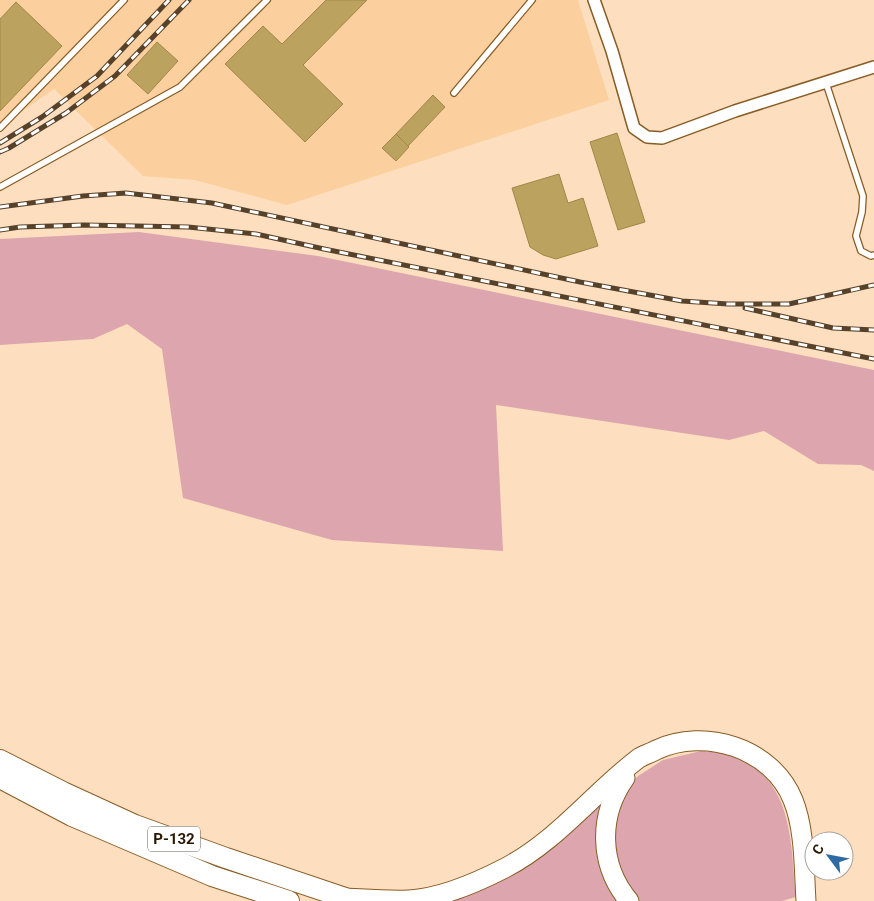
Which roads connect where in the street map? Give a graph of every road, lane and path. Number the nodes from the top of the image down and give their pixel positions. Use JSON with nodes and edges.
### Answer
{"nodes":[{"id":1,"x":124,"y":0,"type":"edge"},
{"id":2,"x":267,"y":0,"type":"edge"},
{"id":3,"x":532,"y":0,"type":"edge"},
{"id":4,"x":594,"y":0,"type":"edge"},
{"id":5,"x":874,"y":67,"type":"edge"},
{"id":6,"x":826,"y":83,"type":"junction"},
{"id":7,"x":454,"y":93,"type":"dead end"},
{"id":8,"x":0,"y":128,"type":"edge"},
{"id":9,"x":0,"y":187,"type":"edge"},
{"id":10,"x":874,"y":255,"type":"edge"},
{"id":11,"x":641,"y":757,"type":"junction"},
{"id":12,"x":0,"y":760,"type":"edge"},
{"id":13,"x":0,"y":778,"type":"edge"},
{"id":14,"x":349,"y":899,"type":"edge"},
{"id":15,"x":806,"y":899,"type":"edge"},
{"id":16,"x":289,"y":901,"type":"edge"},
{"id":17,"x":629,"y":901,"type":"edge"}],
"edges":[{"from":1,"to":8,"type":"lane"},
{"from":2,"to":9,"type":"lane"},
{"from":3,"to":7,"type":"lane"},
{"from":4,"to":6,"type":"street"},
{"from":5,"to":6,"type":"street"},
{"from":6,"to":10,"type":"lane"},
{"from":11,"to":14,"type":"main road"},
{"from":11,"to":15,"type":"main road"},
{"from":11,"to":17,"type":"main road"},
{"from":12,"to":14,"type":"highway","number":"Р-132"},
{"from":13,"to":16,"type":"highway","number":"Р-132"}]}
